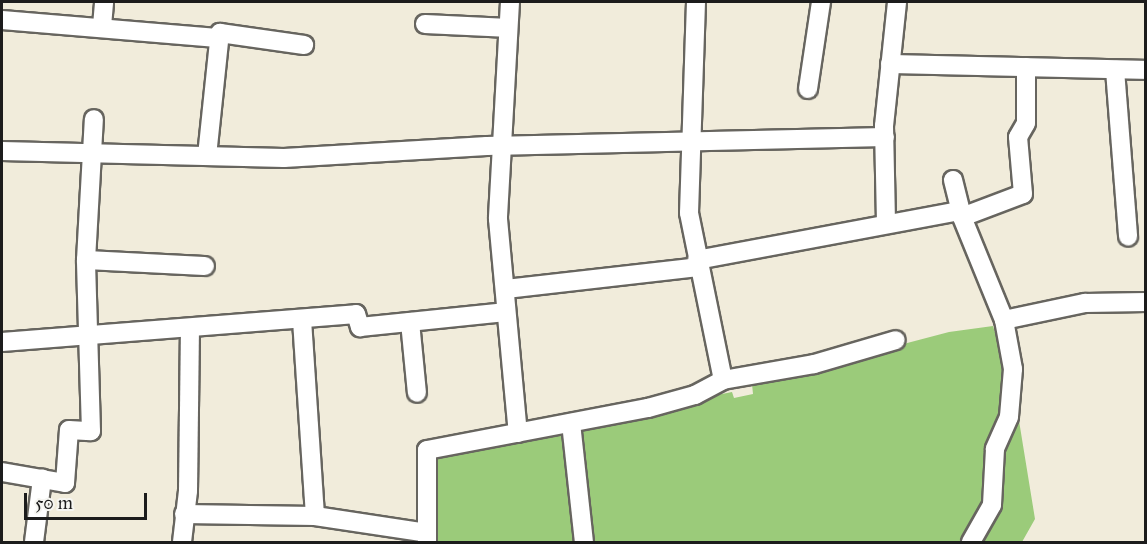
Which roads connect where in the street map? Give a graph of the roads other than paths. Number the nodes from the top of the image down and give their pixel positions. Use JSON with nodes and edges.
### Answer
{"nodes":[{"id":1,"x":104,"y":2,"type":"edge"},
{"id":2,"x":510,"y":2,"type":"edge"},
{"id":3,"x":696,"y":2,"type":"edge"},
{"id":4,"x":822,"y":2,"type":"edge"},
{"id":5,"x":897,"y":2,"type":"edge"},
{"id":6,"x":2,"y":20,"type":"edge"},
{"id":7,"x":425,"y":24,"type":"dead end"},
{"id":8,"x":102,"y":26,"type":"junction"},
{"id":9,"x":508,"y":28,"type":"junction"},
{"id":10,"x":217,"y":38,"type":"junction"},
{"id":11,"x":304,"y":45,"type":"dead end"},
{"id":12,"x":890,"y":64,"type":"junction"},
{"id":13,"x":1026,"y":67,"type":"junction"},
{"id":14,"x":1114,"y":70,"type":"junction"},
{"id":15,"x":1146,"y":70,"type":"edge"},
{"id":16,"x":808,"y":89,"type":"dead end"},
{"id":17,"x":94,"y":119,"type":"dead end"},
{"id":18,"x":885,"y":137,"type":"junction"},
{"id":19,"x":690,"y":141,"type":"junction"},
{"id":20,"x":499,"y":146,"type":"junction"},
{"id":21,"x":2,"y":151,"type":"edge"},
{"id":22,"x":93,"y":151,"type":"junction"},
{"id":23,"x":207,"y":156,"type":"junction"},
{"id":24,"x":953,"y":180,"type":"dead end"},
{"id":25,"x":961,"y":214,"type":"junction"},
{"id":26,"x":886,"y":222,"type":"junction"},
{"id":27,"x":1128,"y":236,"type":"dead end"},
{"id":28,"x":86,"y":260,"type":"junction"},
{"id":29,"x":698,"y":264,"type":"junction"},
{"id":30,"x":206,"y":266,"type":"dead end"},
{"id":31,"x":506,"y":289,"type":"junction"},
{"id":32,"x":1146,"y":302,"type":"edge"},
{"id":33,"x":504,"y":312,"type":"junction"},
{"id":34,"x":302,"y":320,"type":"junction"},
{"id":35,"x":1004,"y":320,"type":"junction"},
{"id":36,"x":410,"y":322,"type":"junction"},
{"id":37,"x":190,"y":329,"type":"junction"},
{"id":38,"x":92,"y":337,"type":"junction"},
{"id":39,"x":896,"y":340,"type":"dead end"},
{"id":40,"x":2,"y":342,"type":"edge"},
{"id":41,"x":723,"y":380,"type":"junction"},
{"id":42,"x":417,"y":393,"type":"dead end"},
{"id":43,"x":571,"y":423,"type":"junction"},
{"id":44,"x":519,"y":432,"type":"junction"},
{"id":45,"x":2,"y":472,"type":"edge"},
{"id":46,"x":42,"y":479,"type":"junction"},
{"id":47,"x":184,"y":514,"type":"junction"},
{"id":48,"x":315,"y":516,"type":"junction"},
{"id":49,"x":427,"y":538,"type":"edge"},
{"id":50,"x":34,"y":543,"type":"edge"},
{"id":51,"x":182,"y":543,"type":"edge"},
{"id":52,"x":584,"y":543,"type":"edge"},
{"id":53,"x":971,"y":543,"type":"edge"}],
"edges":[{"from":1,"to":8,"type":"street"},
{"from":2,"to":9,"type":"street"},
{"from":3,"to":19,"type":"street"},
{"from":4,"to":16,"type":"street"},
{"from":5,"to":12,"type":"street"},
{"from":6,"to":8,"type":"street"},
{"from":7,"to":9,"type":"street"},
{"from":8,"to":10,"type":"street"},
{"from":9,"to":20,"type":"street"},
{"from":10,"to":11,"type":"street"},
{"from":10,"to":23,"type":"street"},
{"from":12,"to":13,"type":"street"},
{"from":12,"to":18,"type":"street"},
{"from":13,"to":14,"type":"street"},
{"from":13,"to":25,"type":"street"},
{"from":14,"to":15,"type":"street"},
{"from":14,"to":27,"type":"street"},
{"from":17,"to":22,"type":"street"},
{"from":18,"to":19,"type":"street"},
{"from":18,"to":26,"type":"street"},
{"from":19,"to":20,"type":"street"},
{"from":19,"to":29,"type":"street"},
{"from":20,"to":23,"type":"street"},
{"from":20,"to":31,"type":"street"},
{"from":21,"to":22,"type":"street"},
{"from":22,"to":23,"type":"street"},
{"from":22,"to":28,"type":"street"},
{"from":24,"to":25,"type":"street"},
{"from":25,"to":26,"type":"street"},
{"from":25,"to":35,"type":"street"},
{"from":26,"to":29,"type":"street"},
{"from":28,"to":30,"type":"street"},
{"from":28,"to":38,"type":"street"},
{"from":29,"to":31,"type":"street"},
{"from":29,"to":41,"type":"street"},
{"from":31,"to":33,"type":"street"},
{"from":32,"to":35,"type":"street"},
{"from":33,"to":36,"type":"street"},
{"from":33,"to":44,"type":"street"},
{"from":34,"to":36,"type":"street"},
{"from":34,"to":37,"type":"street"},
{"from":34,"to":48,"type":"street"},
{"from":35,"to":53,"type":"street"},
{"from":36,"to":42,"type":"street"},
{"from":37,"to":38,"type":"street"},
{"from":37,"to":47,"type":"street"},
{"from":38,"to":40,"type":"street"},
{"from":38,"to":46,"type":"street"},
{"from":39,"to":41,"type":"street"},
{"from":41,"to":43,"type":"street"},
{"from":43,"to":44,"type":"street"},
{"from":43,"to":52,"type":"street"},
{"from":44,"to":49,"type":"street"},
{"from":45,"to":46,"type":"street"},
{"from":46,"to":50,"type":"street"},
{"from":47,"to":48,"type":"street"},
{"from":47,"to":51,"type":"street"},
{"from":48,"to":49,"type":"street"}]}
